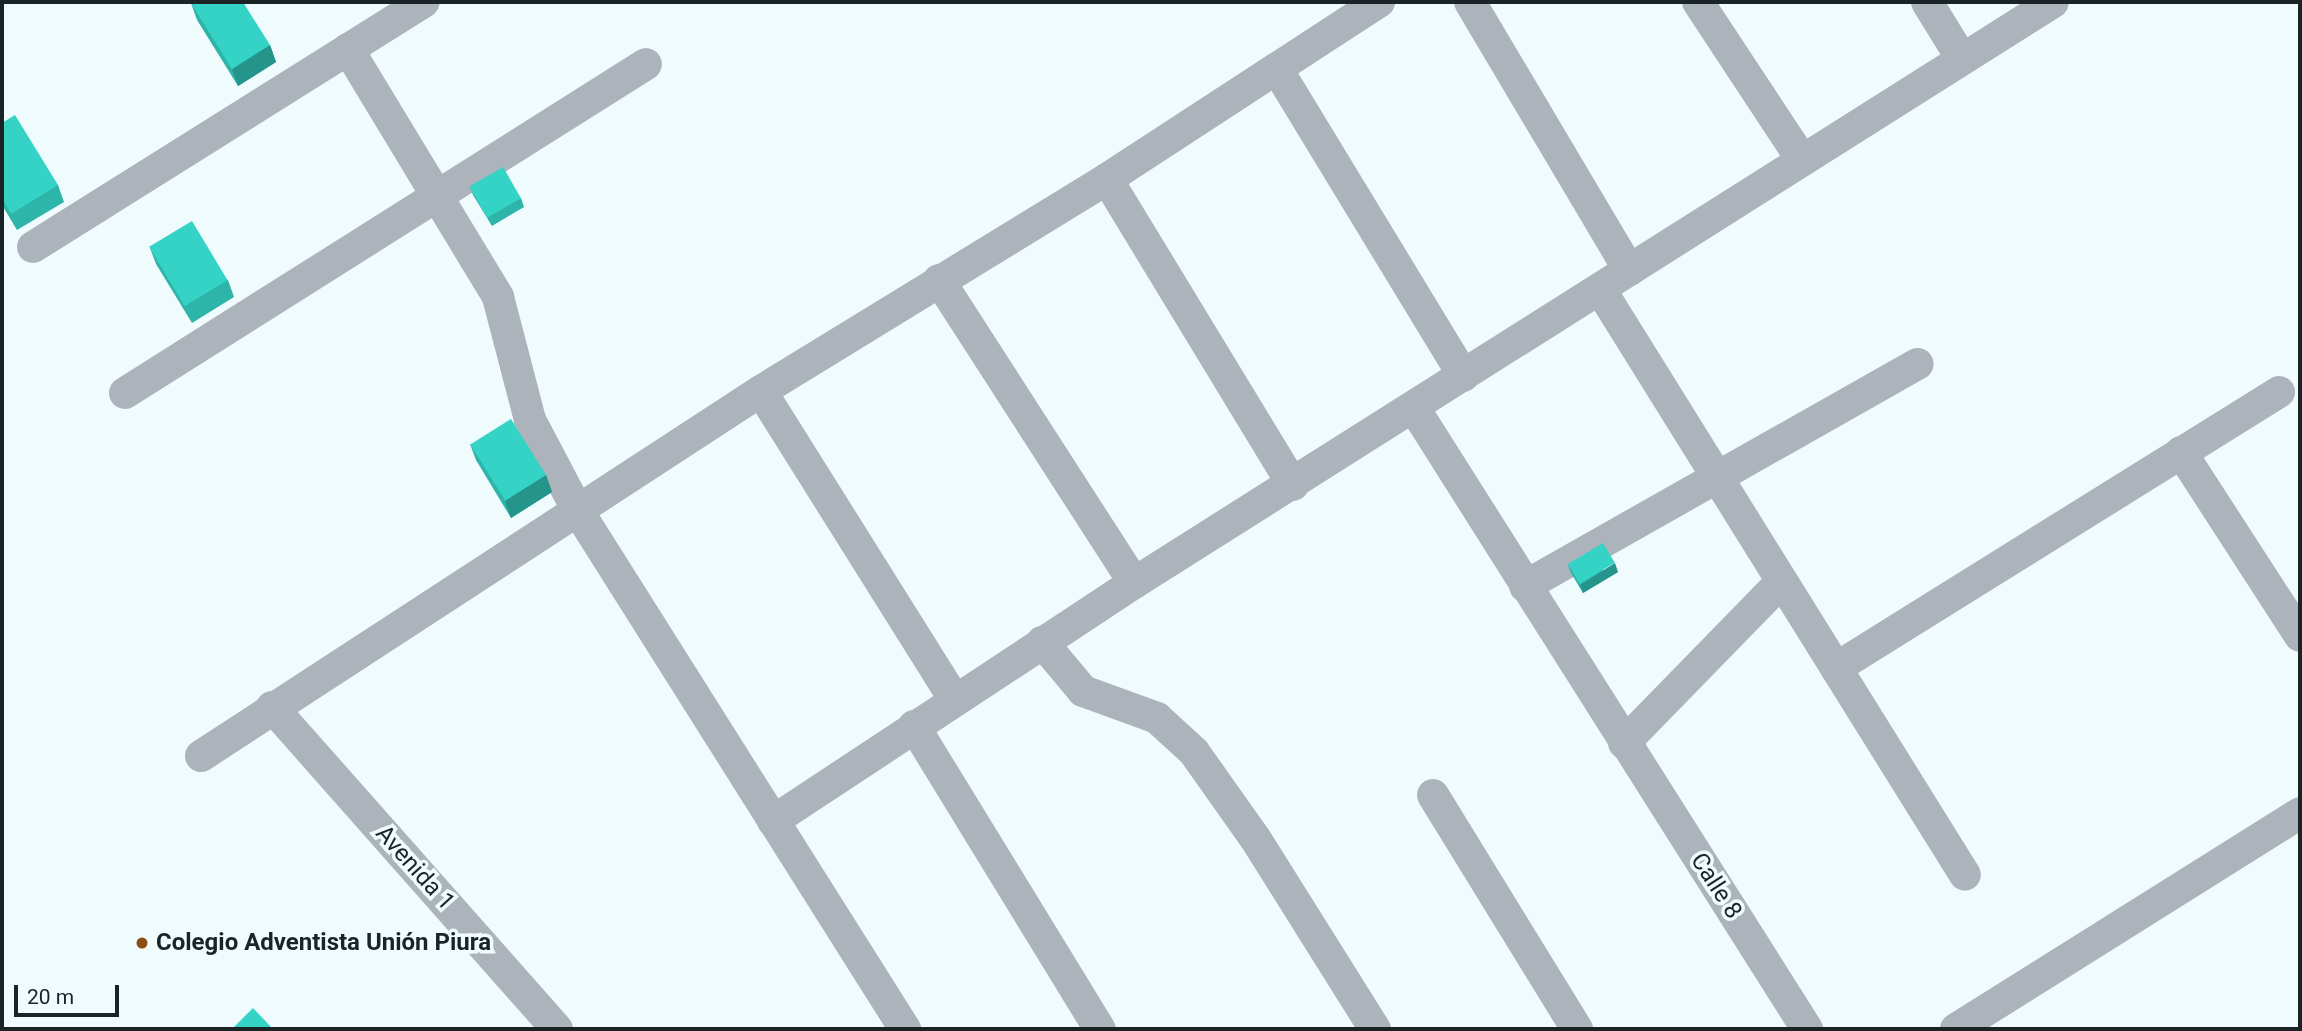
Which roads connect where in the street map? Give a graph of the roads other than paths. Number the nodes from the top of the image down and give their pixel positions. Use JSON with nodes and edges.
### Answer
{"nodes":[{"id":1,"x":423,"y":2,"type":"edge"},
{"id":2,"x":1379,"y":2,"type":"edge"},
{"id":3,"x":1470,"y":2,"type":"edge"},
{"id":4,"x":1698,"y":2,"type":"edge"},
{"id":5,"x":1927,"y":2,"type":"edge"},
{"id":6,"x":2053,"y":2,"type":"edge"},
{"id":7,"x":348,"y":49,"type":"junction"},
{"id":8,"x":1962,"y":59,"type":"junction"},
{"id":9,"x":646,"y":64,"type":"dead end"},
{"id":10,"x":1277,"y":69,"type":"junction"},
{"id":11,"x":1802,"y":160,"type":"junction"},
{"id":12,"x":1107,"y":179,"type":"junction"},
{"id":13,"x":438,"y":196,"type":"junction"},
{"id":14,"x":33,"y":247,"type":"dead end"},
{"id":15,"x":1629,"y":270,"type":"junction"},
{"id":16,"x":939,"y":280,"type":"junction"},
{"id":17,"x":1600,"y":289,"type":"junction"},
{"id":18,"x":1918,"y":364,"type":"dead end"},
{"id":19,"x":1464,"y":376,"type":"junction"},
{"id":20,"x":761,"y":391,"type":"junction"},
{"id":21,"x":2279,"y":391,"type":"dead end"},
{"id":22,"x":125,"y":393,"type":"dead end"},
{"id":23,"x":1414,"y":408,"type":"junction"},
{"id":24,"x":2181,"y":452,"type":"junction"},
{"id":25,"x":1718,"y":478,"type":"junction"},
{"id":26,"x":1293,"y":485,"type":"junction"},
{"id":27,"x":578,"y":511,"type":"junction"},
{"id":28,"x":1782,"y":581,"type":"junction"},
{"id":29,"x":1134,"y":583,"type":"junction"},
{"id":30,"x":1525,"y":586,"type":"junction"},
{"id":31,"x":2300,"y":635,"type":"edge"},
{"id":32,"x":1042,"y":642,"type":"junction"},
{"id":33,"x":1836,"y":668,"type":"junction"},
{"id":34,"x":954,"y":699,"type":"junction"},
{"id":35,"x":272,"y":708,"type":"junction"},
{"id":36,"x":914,"y":726,"type":"junction"},
{"id":37,"x":1624,"y":743,"type":"junction"},
{"id":38,"x":201,"y":756,"type":"dead end"},
{"id":39,"x":1433,"y":795,"type":"dead end"},
{"id":40,"x":2300,"y":813,"type":"edge"},
{"id":41,"x":773,"y":821,"type":"junction"},
{"id":42,"x":1965,"y":875,"type":"dead end"},
{"id":43,"x":557,"y":1029,"type":"edge"},
{"id":44,"x":905,"y":1029,"type":"edge"},
{"id":45,"x":1100,"y":1029,"type":"edge"},
{"id":46,"x":1375,"y":1029,"type":"edge"},
{"id":47,"x":1577,"y":1029,"type":"edge"},
{"id":48,"x":1808,"y":1029,"type":"edge"},
{"id":49,"x":1956,"y":1029,"type":"edge"}],
"edges":[{"from":1,"to":7,"type":"street"},
{"from":2,"to":10,"type":"street"},
{"from":3,"to":15,"type":"street"},
{"from":4,"to":11,"type":"street"},
{"from":5,"to":8,"type":"street"},
{"from":6,"to":8,"type":"street"},
{"from":7,"to":13,"type":"street"},
{"from":7,"to":14,"type":"street"},
{"from":8,"to":11,"type":"street"},
{"from":9,"to":13,"type":"street"},
{"from":10,"to":12,"type":"street"},
{"from":10,"to":19,"type":"street"},
{"from":11,"to":15,"type":"street"},
{"from":12,"to":16,"type":"street"},
{"from":12,"to":26,"type":"street"},
{"from":13,"to":22,"type":"street"},
{"from":13,"to":27,"type":"street"},
{"from":15,"to":17,"type":"street"},
{"from":16,"to":20,"type":"street"},
{"from":16,"to":29,"type":"street"},
{"from":17,"to":19,"type":"street"},
{"from":17,"to":25,"type":"street"},
{"from":18,"to":25,"type":"street"},
{"from":19,"to":23,"type":"street"},
{"from":20,"to":27,"type":"street"},
{"from":20,"to":34,"type":"street"},
{"from":21,"to":24,"type":"street"},
{"from":23,"to":26,"type":"street"},
{"from":23,"to":30,"type":"street","name":"Calle 8"},
{"from":24,"to":31,"type":"street"},
{"from":24,"to":33,"type":"street"},
{"from":25,"to":28,"type":"street"},
{"from":25,"to":30,"type":"street"},
{"from":26,"to":29,"type":"street"},
{"from":27,"to":35,"type":"street"},
{"from":27,"to":41,"type":"street"},
{"from":28,"to":33,"type":"street"},
{"from":28,"to":37,"type":"street"},
{"from":29,"to":32,"type":"street"},
{"from":30,"to":37,"type":"street","name":"Calle 8"},
{"from":32,"to":34,"type":"street"},
{"from":32,"to":46,"type":"street"},
{"from":33,"to":42,"type":"street"},
{"from":34,"to":36,"type":"street"},
{"from":35,"to":38,"type":"street"},
{"from":35,"to":43,"type":"street","name":"Avenida 1"},
{"from":36,"to":41,"type":"street"},
{"from":36,"to":45,"type":"street"},
{"from":37,"to":48,"type":"street","name":"Calle 8"},
{"from":39,"to":47,"type":"street"},
{"from":40,"to":49,"type":"street"},
{"from":41,"to":44,"type":"street"}]}
